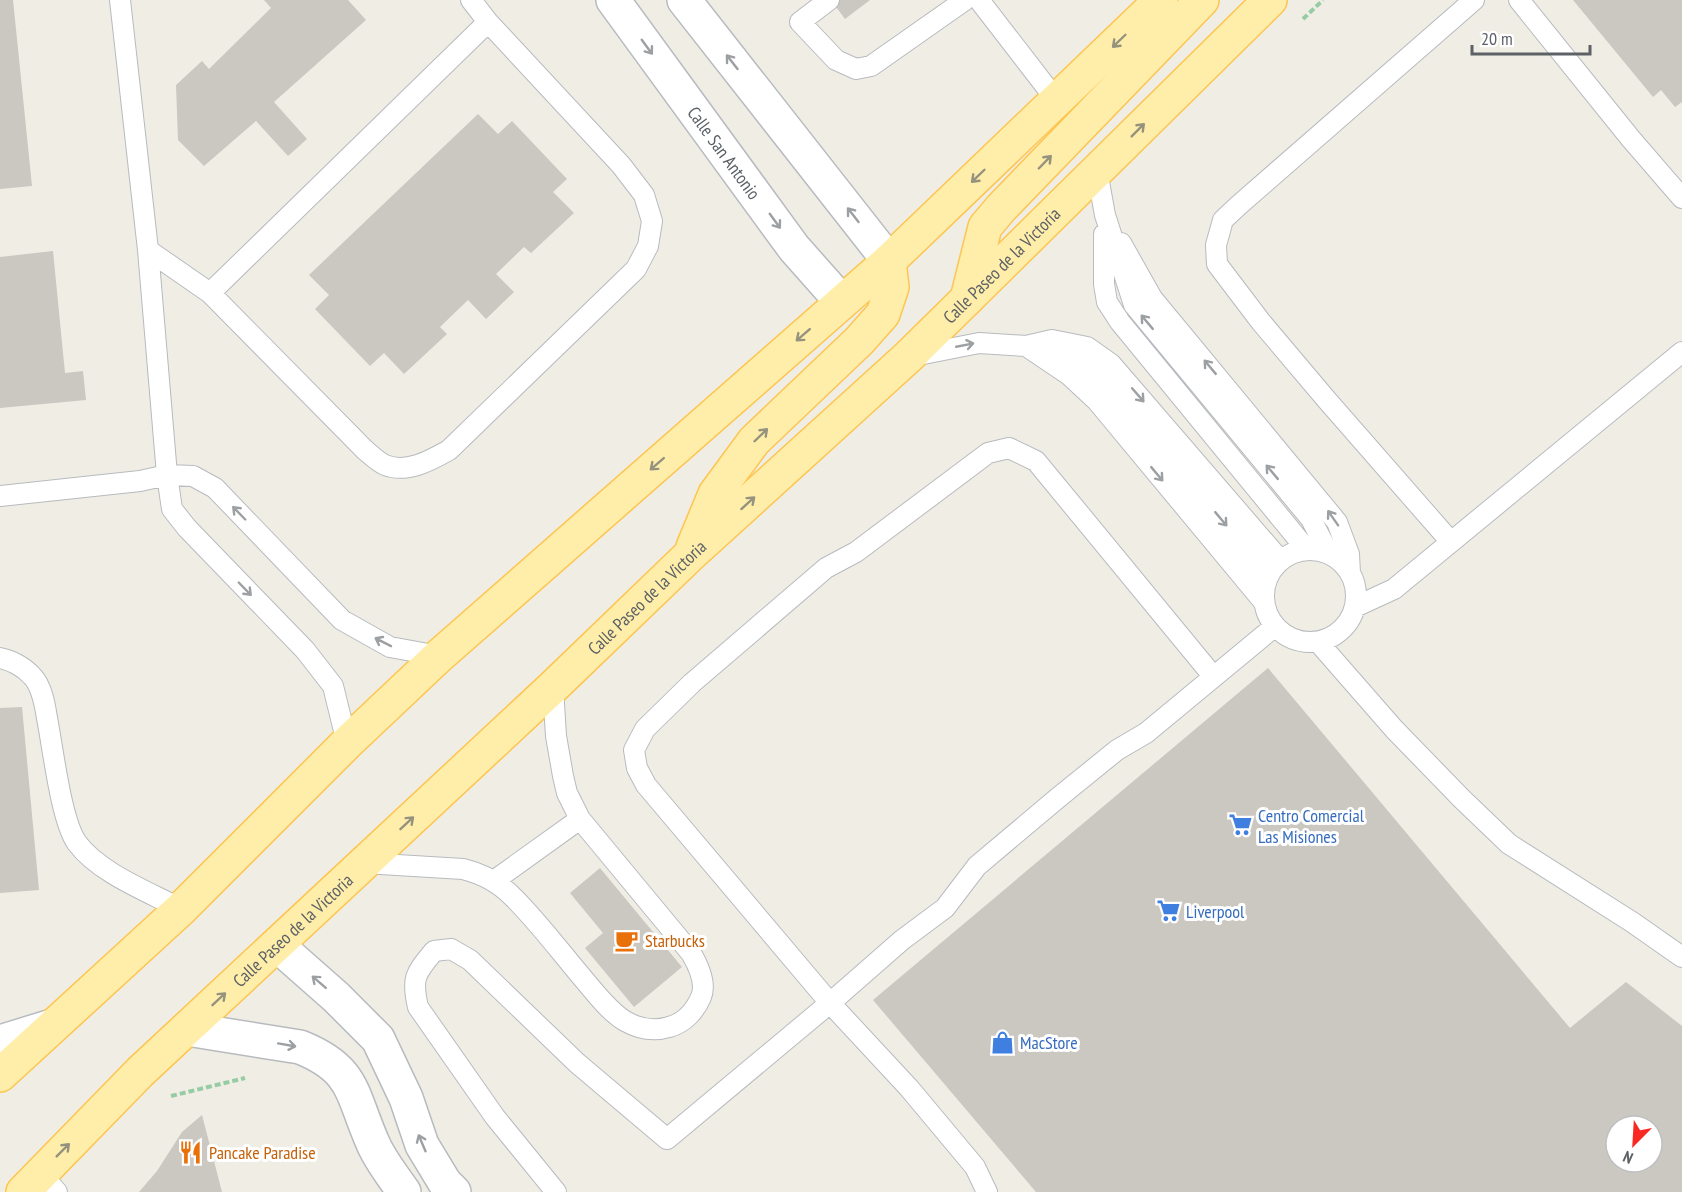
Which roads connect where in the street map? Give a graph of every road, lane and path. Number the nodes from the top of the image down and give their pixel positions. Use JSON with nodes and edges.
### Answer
{"nodes":[{"id":1,"x":120,"y":0,"type":"edge"},
{"id":2,"x":471,"y":0,"type":"edge"},
{"id":3,"x":613,"y":0,"type":"edge"},
{"id":4,"x":684,"y":0,"type":"edge"},
{"id":5,"x":829,"y":0,"type":"edge"},
{"id":6,"x":964,"y":0,"type":"edge"},
{"id":7,"x":979,"y":0,"type":"edge"},
{"id":8,"x":1161,"y":0,"type":"edge"},
{"id":9,"x":1202,"y":0,"type":"edge"},
{"id":10,"x":1270,"y":0,"type":"edge"},
{"id":11,"x":1474,"y":0,"type":"edge"},
{"id":12,"x":1519,"y":0,"type":"edge"},
{"id":13,"x":488,"y":22,"type":"junction"},
{"id":14,"x":1056,"y":101,"type":"junction"},
{"id":15,"x":1097,"y":171,"type":"junction"},
{"id":16,"x":1682,"y":198,"type":"edge"},
{"id":17,"x":1105,"y":215,"type":"junction"},
{"id":18,"x":148,"y":250,"type":"junction"},
{"id":19,"x":889,"y":261,"type":"junction"},
{"id":20,"x":210,"y":293,"type":"junction"},
{"id":21,"x":967,"y":299,"type":"junction"},
{"id":22,"x":841,"y":301,"type":"junction"},
{"id":23,"x":1052,"y":340,"type":"junction"},
{"id":24,"x":1026,"y":346,"type":"junction"},
{"id":25,"x":1682,"y":352,"type":"edge"},
{"id":26,"x":908,"y":357,"type":"junction"},
{"id":27,"x":167,"y":475,"type":"junction"},
{"id":28,"x":0,"y":496,"type":"edge"},
{"id":29,"x":1451,"y":542,"type":"junction"},
{"id":30,"x":1307,"y":550,"type":"junction"},
{"id":31,"x":1329,"y":554,"type":"junction"},
{"id":32,"x":688,"y":556,"type":"junction"},
{"id":33,"x":1280,"y":560,"type":"junction"},
{"id":34,"x":1350,"y":573,"type":"junction"},
{"id":35,"x":1268,"y":576,"type":"junction"},
{"id":36,"x":1263,"y":601,"type":"junction"},
{"id":37,"x":1355,"y":607,"type":"junction"},
{"id":38,"x":1274,"y":627,"type":"junction"},
{"id":39,"x":1318,"y":642,"type":"junction"},
{"id":40,"x":439,"y":656,"type":"junction"},
{"id":41,"x":0,"y":658,"type":"edge"},
{"id":42,"x":1213,"y":676,"type":"junction"},
{"id":43,"x":553,"y":687,"type":"junction"},
{"id":44,"x":347,"y":743,"type":"junction"},
{"id":45,"x":580,"y":819,"type":"junction"},
{"id":46,"x":364,"y":863,"type":"junction"},
{"id":47,"x":495,"y":880,"type":"junction"},
{"id":48,"x":181,"y":909,"type":"junction"},
{"id":49,"x":277,"y":945,"type":"junction"},
{"id":50,"x":1682,"y":957,"type":"edge"},
{"id":51,"x":830,"y":1003,"type":"junction"},
{"id":52,"x":52,"y":1026,"type":"junction"},
{"id":53,"x":187,"y":1029,"type":"junction"},
{"id":54,"x":0,"y":1042,"type":"edge"},
{"id":55,"x":0,"y":1075,"type":"edge"},
{"id":56,"x":248,"y":1077,"type":"dead end"},
{"id":57,"x":161,"y":1098,"type":"dead end"},
{"id":58,"x":40,"y":1186,"type":"edge"},
{"id":59,"x":404,"y":1192,"type":"edge"},
{"id":60,"x":454,"y":1192,"type":"edge"},
{"id":61,"x":556,"y":1192,"type":"edge"},
{"id":62,"x":987,"y":1192,"type":"edge"}],
"edges":[{"from":1,"to":18,"type":"lane"},
{"from":2,"to":13,"type":"lane"},
{"from":3,"to":22,"type":"street","name":"Calle San Antonio","one_way":true},
{"from":19,"to":4,"type":"street","one_way":true},
{"from":5,"to":6,"type":"lane"},
{"from":7,"to":14,"type":"lane"},
{"from":8,"to":14,"type":"main road","one_way":true},
{"from":21,"to":9,"type":"main road","one_way":true},
{"from":15,"to":10,"type":"main road","name":"Calle Paseo de la Victoria","one_way":true},
{"from":11,"to":29,"type":"lane"},
{"from":12,"to":16,"type":"lane"},
{"from":13,"to":20,"type":"lane"},
{"from":13,"to":20,"type":"lane"},
{"from":14,"to":19,"type":"main road","one_way":true},
{"from":15,"to":17,"type":"lane"},
{"from":15,"to":21,"type":"main road","name":"Calle Paseo de la Victoria"},
{"from":17,"to":30,"type":"lane"},
{"from":31,"to":17,"type":"lane","one_way":true},
{"from":34,"to":17,"type":"lane","one_way":true},
{"from":18,"to":20,"type":"lane"},
{"from":18,"to":27,"type":"lane"},
{"from":19,"to":22,"type":"main road"},
{"from":32,"to":19,"type":"main road","one_way":true},
{"from":21,"to":26,"type":"main road","name":"Calle Paseo de la Victoria"},
{"from":22,"to":40,"type":"main road","one_way":true},
{"from":23,"to":24,"type":"lane"},
{"from":23,"to":33,"type":"lane","one_way":true},
{"from":23,"to":35,"type":"lane","one_way":true},
{"from":26,"to":24,"type":"lane","one_way":true},
{"from":24,"to":36,"type":"lane","one_way":true},
{"from":25,"to":29,"type":"lane"},
{"from":32,"to":26,"type":"main road","name":"Calle Paseo de la Victoria","one_way":true},
{"from":27,"to":28,"type":"lane"},
{"from":40,"to":27,"type":"lane","one_way":true},
{"from":27,"to":44,"type":"lane","one_way":true},
{"from":29,"to":37,"type":"lane"},
{"from":30,"to":31,"type":"lane"},
{"from":30,"to":33,"type":"lane"},
{"from":31,"to":34,"type":"lane"},
{"from":32,"to":43,"type":"main road","name":"Calle Paseo de la Victoria"},
{"from":33,"to":35,"type":"lane"},
{"from":34,"to":37,"type":"lane"},
{"from":35,"to":36,"type":"lane"},
{"from":36,"to":38,"type":"lane"},
{"from":37,"to":39,"type":"lane"},
{"from":38,"to":39,"type":"lane"},
{"from":38,"to":42,"type":"lane"},
{"from":39,"to":50,"type":"lane"},
{"from":40,"to":44,"type":"main road"},
{"from":41,"to":48,"type":"lane"},
{"from":42,"to":51,"type":"lane"},
{"from":42,"to":51,"type":"lane"},
{"from":43,"to":45,"type":"lane"},
{"from":46,"to":43,"type":"main road","name":"Calle Paseo de la Victoria","one_way":true},
{"from":44,"to":48,"type":"main road"},
{"from":45,"to":47,"type":"lane"},
{"from":45,"to":47,"type":"lane"},
{"from":46,"to":47,"type":"lane"},
{"from":46,"to":49,"type":"main road","name":"Calle Paseo de la Victoria"},
{"from":48,"to":52,"type":"main road"},
{"from":53,"to":49,"type":"main road","name":"Calle Paseo de la Victoria","one_way":true},
{"from":60,"to":49,"type":"street","one_way":true},
{"from":51,"to":61,"type":"lane"},
{"from":51,"to":62,"type":"lane"},
{"from":52,"to":54,"type":"street"},
{"from":52,"to":55,"type":"main road"},
{"from":58,"to":53,"type":"main road","name":"Calle Paseo de la Victoria","one_way":true},
{"from":53,"to":59,"type":"street","one_way":true},
{"from":56,"to":57,"type":"path"}]}
